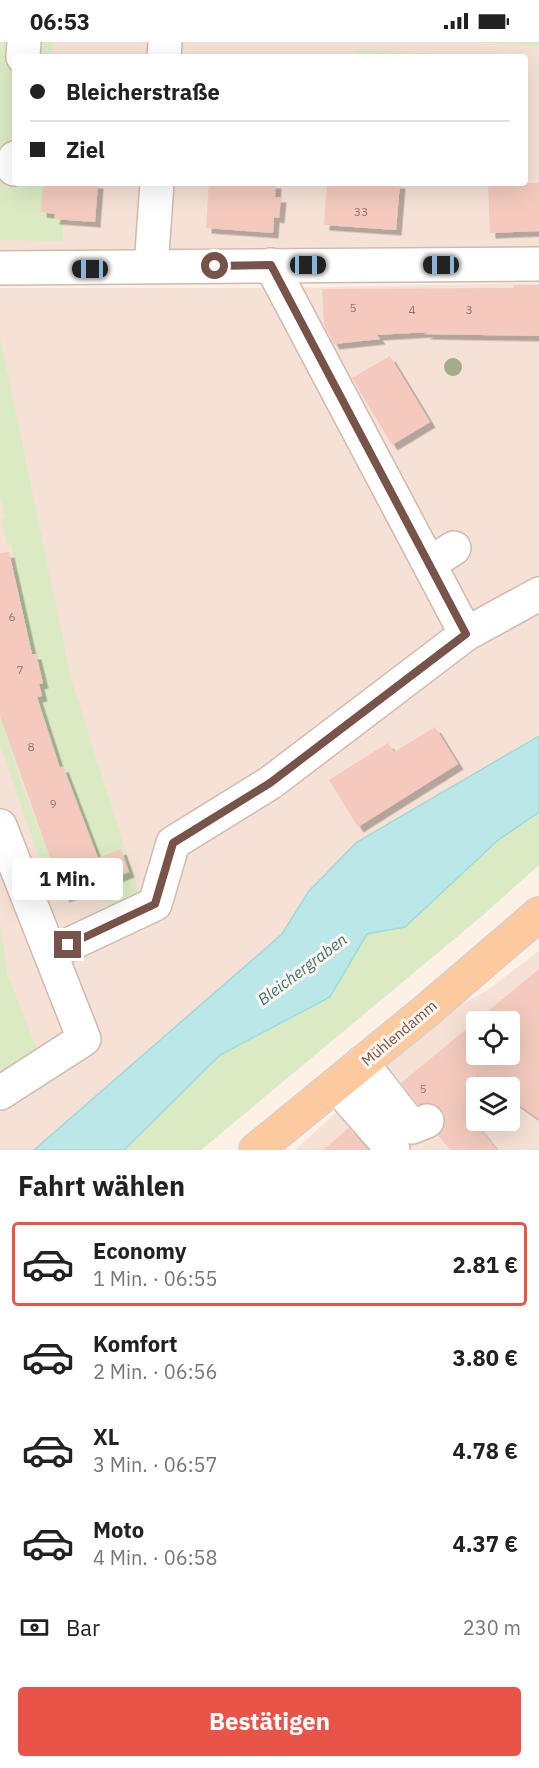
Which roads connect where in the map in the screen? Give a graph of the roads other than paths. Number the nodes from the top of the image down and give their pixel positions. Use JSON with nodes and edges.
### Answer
{"nodes":[{"id":1,"x":157,"y":186,"type":"edge"},
{"id":2,"x":539,"y":264,"type":"edge"},
{"id":3,"x":271,"y":265,"type":"junction"},
{"id":4,"x":151,"y":267,"type":"junction"},
{"id":5,"x":0,"y":268,"type":"edge"},
{"id":6,"x":539,"y":594,"type":"edge"},
{"id":7,"x":466,"y":634,"type":"junction"},
{"id":8,"x":0,"y":826,"type":"edge"},
{"id":9,"x":539,"y":914,"type":"edge"},
{"id":10,"x":51,"y":953,"type":"junction"},
{"id":11,"x":362,"y":1063,"type":"junction"},
{"id":12,"x":336,"y":1084,"type":"junction"},
{"id":13,"x":0,"y":1093,"type":"edge"},
{"id":14,"x":427,"y":1121,"type":"dead end"},
{"id":15,"x":256,"y":1150,"type":"edge"},
{"id":16,"x":393,"y":1150,"type":"edge"}],
"edges":[{"from":1,"to":4,"type":"street"},
{"from":2,"to":3,"type":"street"},
{"from":3,"to":4,"type":"street"},
{"from":3,"to":7,"type":"street"},
{"from":4,"to":5,"type":"street"},
{"from":6,"to":7,"type":"street"},
{"from":7,"to":10,"type":"street"},
{"from":8,"to":10,"type":"street"},
{"from":9,"to":11,"type":"main road","name":"Mühlendamm"},
{"from":10,"to":13,"type":"street"},
{"from":11,"to":12,"type":"main road","name":"Mühlendamm"},
{"from":11,"to":14,"type":"street"},
{"from":12,"to":15,"type":"main road","name":"Mühlendamm"},
{"from":12,"to":16,"type":"street"}]}
